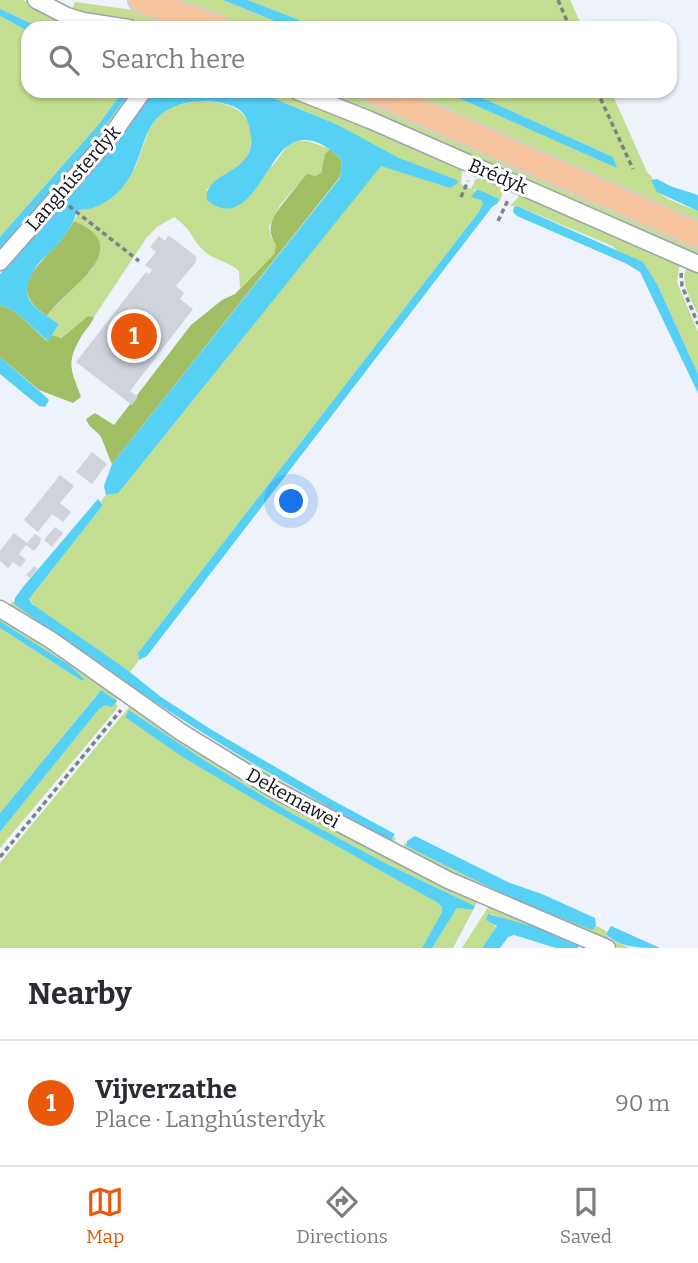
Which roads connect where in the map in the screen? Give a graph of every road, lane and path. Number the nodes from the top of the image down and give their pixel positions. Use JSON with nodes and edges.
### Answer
{"nodes":[{"id":1,"x":36,"y":0,"type":"edge"},
{"id":2,"x":141,"y":0,"type":"edge"},
{"id":3,"x":558,"y":0,"type":"edge"},
{"id":4,"x":83,"y":21,"type":"edge"},
{"id":5,"x":199,"y":21,"type":"edge"},
{"id":6,"x":567,"y":21,"type":"edge"},
{"id":7,"x":138,"y":98,"type":"edge"},
{"id":8,"x":314,"y":98,"type":"edge"},
{"id":9,"x":390,"y":98,"type":"edge"},
{"id":10,"x":600,"y":98,"type":"edge"},
{"id":11,"x":633,"y":169,"type":"dead end"},
{"id":12,"x":515,"y":183,"type":"junction"},
{"id":13,"x":78,"y":213,"type":"dead end"},
{"id":14,"x":498,"y":221,"type":"dead end"},
{"id":15,"x":698,"y":235,"type":"edge"},
{"id":16,"x":139,"y":261,"type":"dead end"},
{"id":17,"x":0,"y":262,"type":"edge"},
{"id":18,"x":698,"y":264,"type":"edge"},
{"id":19,"x":682,"y":286,"type":"dead end"},
{"id":20,"x":698,"y":324,"type":"edge"},
{"id":21,"x":0,"y":609,"type":"edge"},
{"id":22,"x":130,"y":696,"type":"junction"},
{"id":23,"x":0,"y":857,"type":"edge"},
{"id":24,"x":607,"y":948,"type":"edge"}],
"edges":[{"from":1,"to":4,"type":"street"},
{"from":2,"to":5,"type":"main road"},
{"from":3,"to":6,"type":"path"},
{"from":7,"to":17,"type":"street","name":"Langhústerdyk"},
{"from":8,"to":12,"type":"street","name":"Brédyk"},
{"from":9,"to":15,"type":"main road","name":"Brédyk"},
{"from":10,"to":11,"type":"path"},
{"from":12,"to":14,"type":"path"},
{"from":12,"to":18,"type":"street","name":"Brédyk"},
{"from":13,"to":16,"type":"path"},
{"from":19,"to":20,"type":"path"},
{"from":21,"to":22,"type":"street","name":"Dekemawei"},
{"from":22,"to":23,"type":"path"},
{"from":22,"to":24,"type":"street","name":"Dekemawei"}]}
